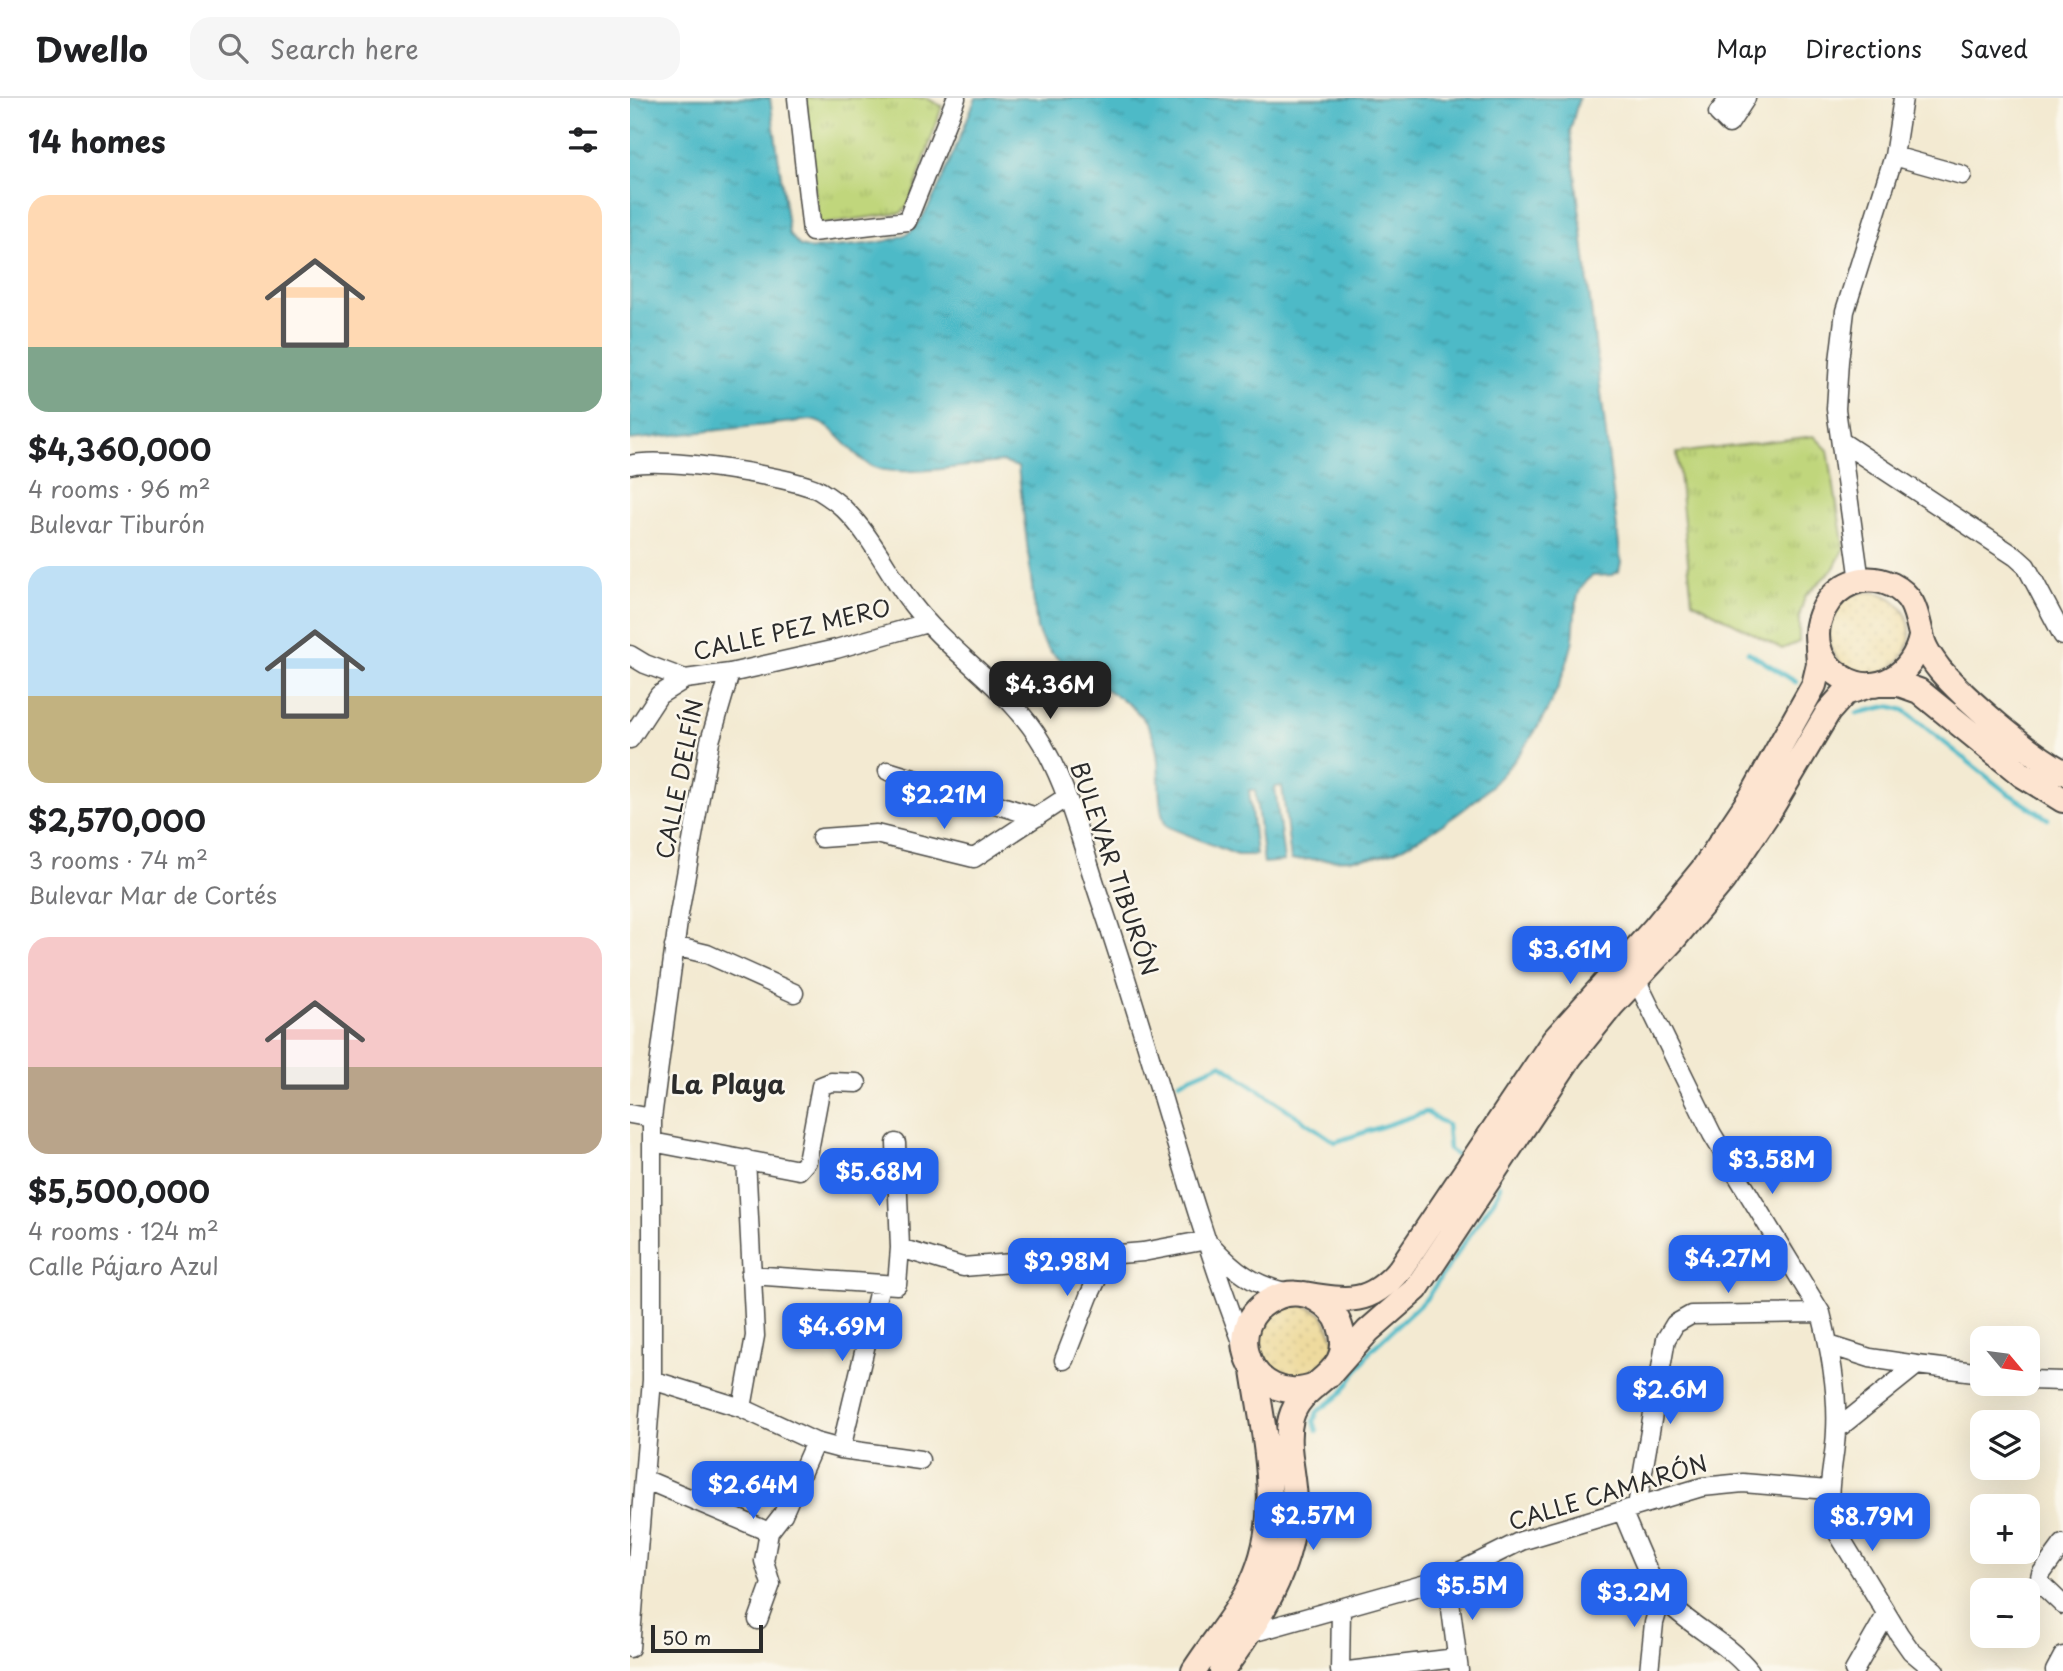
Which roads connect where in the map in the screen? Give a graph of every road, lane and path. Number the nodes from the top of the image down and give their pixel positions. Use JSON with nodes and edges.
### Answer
{"nodes":[{"id":1,"x":797,"y":98,"type":"edge"},
{"id":2,"x":956,"y":98,"type":"edge"},
{"id":3,"x":1730,"y":98,"type":"edge"},
{"id":4,"x":1746,"y":98,"type":"edge"},
{"id":5,"x":1903,"y":98,"type":"edge"},
{"id":6,"x":1894,"y":156,"type":"junction"},
{"id":7,"x":1962,"y":175,"type":"dead end"},
{"id":8,"x":1842,"y":442,"type":"junction"},
{"id":9,"x":630,"y":465,"type":"edge"},
{"id":10,"x":1860,"y":581,"type":"junction"},
{"id":11,"x":927,"y":623,"type":"junction"},
{"id":12,"x":2063,"y":636,"type":"edge"},
{"id":13,"x":1921,"y":637,"type":"junction"},
{"id":14,"x":1818,"y":647,"type":"junction"},
{"id":15,"x":630,"y":655,"type":"edge"},
{"id":16,"x":730,"y":673,"type":"junction"},
{"id":17,"x":685,"y":679,"type":"junction"},
{"id":18,"x":1875,"y":684,"type":"junction"},
{"id":19,"x":630,"y":739,"type":"edge"},
{"id":20,"x":888,"y":771,"type":"dead end"},
{"id":21,"x":2063,"y":772,"type":"edge"},
{"id":22,"x":1066,"y":798,"type":"junction"},
{"id":23,"x":2063,"y":800,"type":"edge"},
{"id":24,"x":1037,"y":817,"type":"junction"},
{"id":25,"x":821,"y":838,"type":"dead end"},
{"id":26,"x":674,"y":946,"type":"junction"},
{"id":27,"x":1636,"y":979,"type":"junction"},
{"id":28,"x":794,"y":993,"type":"dead end"},
{"id":29,"x":857,"y":1083,"type":"dead end"},
{"id":30,"x":630,"y":1114,"type":"edge"},
{"id":31,"x":652,"y":1118,"type":"junction"},
{"id":32,"x":652,"y":1142,"type":"junction"},
{"id":33,"x":896,"y":1143,"type":"dead end"},
{"id":34,"x":746,"y":1159,"type":"junction"},
{"id":35,"x":1207,"y":1240,"type":"junction"},
{"id":36,"x":900,"y":1248,"type":"junction"},
{"id":37,"x":1110,"y":1254,"type":"junction"},
{"id":38,"x":750,"y":1275,"type":"junction"},
{"id":39,"x":886,"y":1286,"type":"junction"},
{"id":40,"x":1298,"y":1294,"type":"junction"},
{"id":41,"x":1821,"y":1313,"type":"junction"},
{"id":42,"x":1829,"y":1345,"type":"junction"},
{"id":43,"x":1064,"y":1360,"type":"dead end"},
{"id":44,"x":1250,"y":1362,"type":"junction"},
{"id":45,"x":1917,"y":1365,"type":"junction"},
{"id":46,"x":1970,"y":1371,"type":"edge"},
{"id":47,"x":652,"y":1380,"type":"junction"},
{"id":48,"x":1323,"y":1380,"type":"junction"},
{"id":49,"x":2040,"y":1380,"type":"edge"},
{"id":50,"x":2063,"y":1381,"type":"edge"},
{"id":51,"x":742,"y":1408,"type":"junction"},
{"id":52,"x":1836,"y":1430,"type":"junction"},
{"id":53,"x":638,"y":1432,"type":"edge"},
{"id":54,"x":815,"y":1442,"type":"junction"},
{"id":55,"x":841,"y":1449,"type":"junction"},
{"id":56,"x":920,"y":1460,"type":"dead end"},
{"id":57,"x":644,"y":1479,"type":"junction"},
{"id":58,"x":1828,"y":1490,"type":"junction"},
{"id":59,"x":1630,"y":1509,"type":"junction"},
{"id":60,"x":769,"y":1532,"type":"junction"},
{"id":61,"x":2063,"y":1544,"type":"edge"},
{"id":62,"x":1447,"y":1578,"type":"junction"},
{"id":63,"x":1662,"y":1596,"type":"junction"},
{"id":64,"x":2063,"y":1605,"type":"edge"},
{"id":65,"x":1341,"y":1609,"type":"junction"},
{"id":66,"x":1886,"y":1615,"type":"junction"},
{"id":67,"x":758,"y":1620,"type":"dead end"},
{"id":68,"x":1248,"y":1634,"type":"junction"},
{"id":69,"x":630,"y":1648,"type":"edge"},
{"id":70,"x":2063,"y":1656,"type":"edge"},
{"id":71,"x":1457,"y":1664,"type":"edge"},
{"id":72,"x":1194,"y":1671,"type":"edge"},
{"id":73,"x":1222,"y":1671,"type":"edge"},
{"id":74,"x":1340,"y":1671,"type":"edge"},
{"id":75,"x":1348,"y":1671,"type":"edge"},
{"id":76,"x":1649,"y":1671,"type":"edge"},
{"id":77,"x":1751,"y":1671,"type":"edge"},
{"id":78,"x":1854,"y":1671,"type":"edge"},
{"id":79,"x":1935,"y":1671,"type":"edge"},
{"id":80,"x":2055,"y":1671,"type":"edge"}],
"edges":[{"from":1,"to":2,"type":"street"},
{"from":3,"to":4,"type":"street"},
{"from":5,"to":6,"type":"street"},
{"from":6,"to":7,"type":"street"},
{"from":6,"to":8,"type":"street"},
{"from":8,"to":10,"type":"street"},
{"from":8,"to":12,"type":"street"},
{"from":9,"to":11,"type":"street","name":"BULEVAR TIBURÓN"},
{"from":10,"to":13,"type":"street"},
{"from":10,"to":14,"type":"street"},
{"from":11,"to":16,"type":"street","name":"CALLE PEZ MERO"},
{"from":11,"to":22,"type":"street","name":"BULEVAR TIBURÓN"},
{"from":13,"to":18,"type":"street"},
{"from":13,"to":21,"type":"street"},
{"from":14,"to":18,"type":"street"},
{"from":14,"to":40,"type":"street"},
{"from":15,"to":17,"type":"street","name":"CALLE PEZ MERO"},
{"from":16,"to":17,"type":"street","name":"CALLE PEZ MERO"},
{"from":16,"to":26,"type":"street","name":"CALLE DELFÍN"},
{"from":17,"to":19,"type":"street"},
{"from":18,"to":23,"type":"street"},
{"from":18,"to":27,"type":"street"},
{"from":20,"to":24,"type":"street"},
{"from":22,"to":24,"type":"street"},
{"from":22,"to":35,"type":"street","name":"BULEVAR TIBURÓN"},
{"from":24,"to":25,"type":"street"},
{"from":26,"to":28,"type":"street"},
{"from":26,"to":31,"type":"street","name":"CALLE DELFÍN"},
{"from":27,"to":41,"type":"street"},
{"from":27,"to":48,"type":"street"},
{"from":29,"to":34,"type":"street"},
{"from":30,"to":31,"type":"street"},
{"from":31,"to":32,"type":"street","name":"CALLE DELFÍN"},
{"from":32,"to":34,"type":"street"},
{"from":32,"to":47,"type":"street","name":"CALLE DELFÍN"},
{"from":33,"to":36,"type":"street"},
{"from":34,"to":38,"type":"street"},
{"from":35,"to":37,"type":"street"},
{"from":35,"to":40,"type":"street","name":"BULEVAR TIBURÓN"},
{"from":35,"to":44,"type":"street","name":"BULEVAR TIBURÓN"},
{"from":36,"to":37,"type":"street"},
{"from":36,"to":39,"type":"street"},
{"from":37,"to":43,"type":"street"},
{"from":38,"to":39,"type":"street"},
{"from":38,"to":51,"type":"street"},
{"from":39,"to":55,"type":"street"},
{"from":40,"to":44,"type":"street"},
{"from":40,"to":48,"type":"street"},
{"from":41,"to":42,"type":"street"},
{"from":41,"to":59,"type":"street"},
{"from":42,"to":45,"type":"street"},
{"from":42,"to":52,"type":"street"},
{"from":44,"to":48,"type":"street"},
{"from":44,"to":72,"type":"street"},
{"from":45,"to":46,"type":"street"},
{"from":45,"to":52,"type":"street"},
{"from":47,"to":51,"type":"street"},
{"from":47,"to":53,"type":"street","name":"CALLE DELFÍN"},
{"from":48,"to":68,"type":"street"},
{"from":49,"to":50,"type":"street"},
{"from":51,"to":54,"type":"street"},
{"from":52,"to":58,"type":"street"},
{"from":53,"to":57,"type":"street","name":"CALLE DELFÍN"},
{"from":54,"to":55,"type":"street"},
{"from":54,"to":60,"type":"street"},
{"from":55,"to":56,"type":"street"},
{"from":57,"to":60,"type":"street"},
{"from":57,"to":69,"type":"street","name":"CALLE DELFÍN"},
{"from":58,"to":59,"type":"street","name":"CALLE CAMARÓN"},
{"from":58,"to":66,"type":"street"},
{"from":59,"to":62,"type":"street","name":"CALLE CAMARÓN"},
{"from":59,"to":63,"type":"street"},
{"from":60,"to":67,"type":"street"},
{"from":61,"to":64,"type":"street"},
{"from":62,"to":65,"type":"street","name":"CALLE CAMARÓN"},
{"from":62,"to":71,"type":"street"},
{"from":63,"to":76,"type":"street"},
{"from":63,"to":77,"type":"street"},
{"from":65,"to":68,"type":"street","name":"CALLE CAMARÓN"},
{"from":65,"to":74,"type":"street"},
{"from":66,"to":78,"type":"street"},
{"from":66,"to":79,"type":"street"},
{"from":68,"to":73,"type":"street"},
{"from":70,"to":80,"type":"street"},
{"from":71,"to":75,"type":"street"}]}
